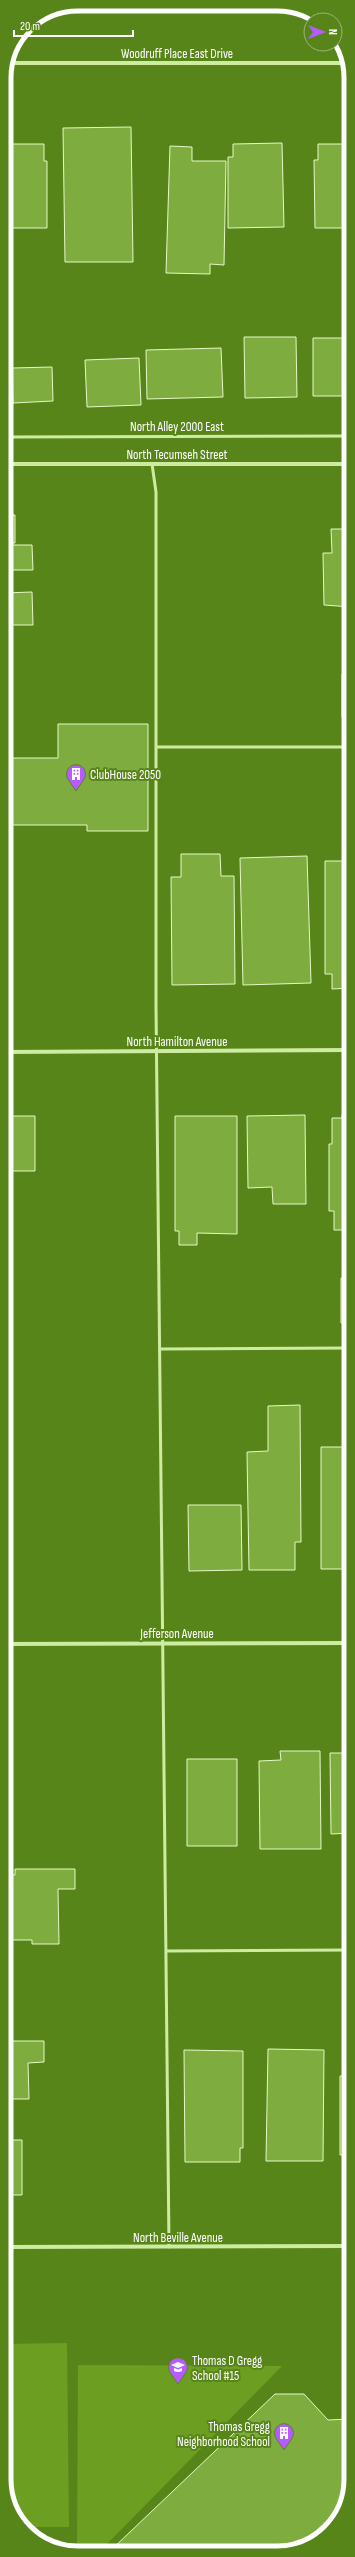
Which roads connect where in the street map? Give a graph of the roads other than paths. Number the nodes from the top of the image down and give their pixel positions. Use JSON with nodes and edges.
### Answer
{"nodes":[{"id":1,"x":342,"y":63,"type":"edge"},
{"id":2,"x":12,"y":64,"type":"edge"},
{"id":3,"x":344,"y":436,"type":"edge"},
{"id":4,"x":11,"y":437,"type":"edge"},
{"id":5,"x":11,"y":464,"type":"edge"},
{"id":6,"x":152,"y":464,"type":"junction"},
{"id":7,"x":344,"y":464,"type":"edge"},
{"id":8,"x":156,"y":747,"type":"junction"},
{"id":9,"x":344,"y":747,"type":"edge"},
{"id":10,"x":344,"y":1050,"type":"edge"},
{"id":11,"x":157,"y":1051,"type":"junction"},
{"id":12,"x":11,"y":1052,"type":"edge"},
{"id":13,"x":344,"y":1348,"type":"edge"},
{"id":14,"x":160,"y":1349,"type":"junction"},
{"id":15,"x":162,"y":1643,"type":"junction"},
{"id":16,"x":344,"y":1643,"type":"edge"},
{"id":17,"x":11,"y":1644,"type":"edge"},
{"id":18,"x":344,"y":1950,"type":"edge"},
{"id":19,"x":166,"y":1951,"type":"junction"},
{"id":20,"x":344,"y":2246,"type":"edge"},
{"id":21,"x":11,"y":2247,"type":"edge"},
{"id":22,"x":169,"y":2247,"type":"junction"}],
"edges":[{"from":1,"to":2,"type":"street","name":"Woodruff Place East Drive"},
{"from":3,"to":4,"type":"lane","name":"North Alley 2000 East"},
{"from":5,"to":6,"type":"street","name":"North Tecumseh Street"},
{"from":6,"to":7,"type":"street","name":"North Tecumseh Street"},
{"from":6,"to":8,"type":"lane"},
{"from":8,"to":9,"type":"lane"},
{"from":8,"to":11,"type":"lane"},
{"from":10,"to":11,"type":"street","name":"North Hamilton Avenue"},
{"from":11,"to":12,"type":"street","name":"North Hamilton Avenue"},
{"from":11,"to":14,"type":"lane"},
{"from":13,"to":14,"type":"lane"},
{"from":14,"to":15,"type":"lane"},
{"from":15,"to":16,"type":"street","name":"Jefferson Avenue"},
{"from":15,"to":17,"type":"street","name":"Jefferson Avenue"},
{"from":15,"to":19,"type":"lane"},
{"from":18,"to":19,"type":"lane"},
{"from":19,"to":22,"type":"lane"},
{"from":20,"to":22,"type":"street","name":"North Beville Avenue"},
{"from":21,"to":22,"type":"street","name":"North Beville Avenue"}]}
